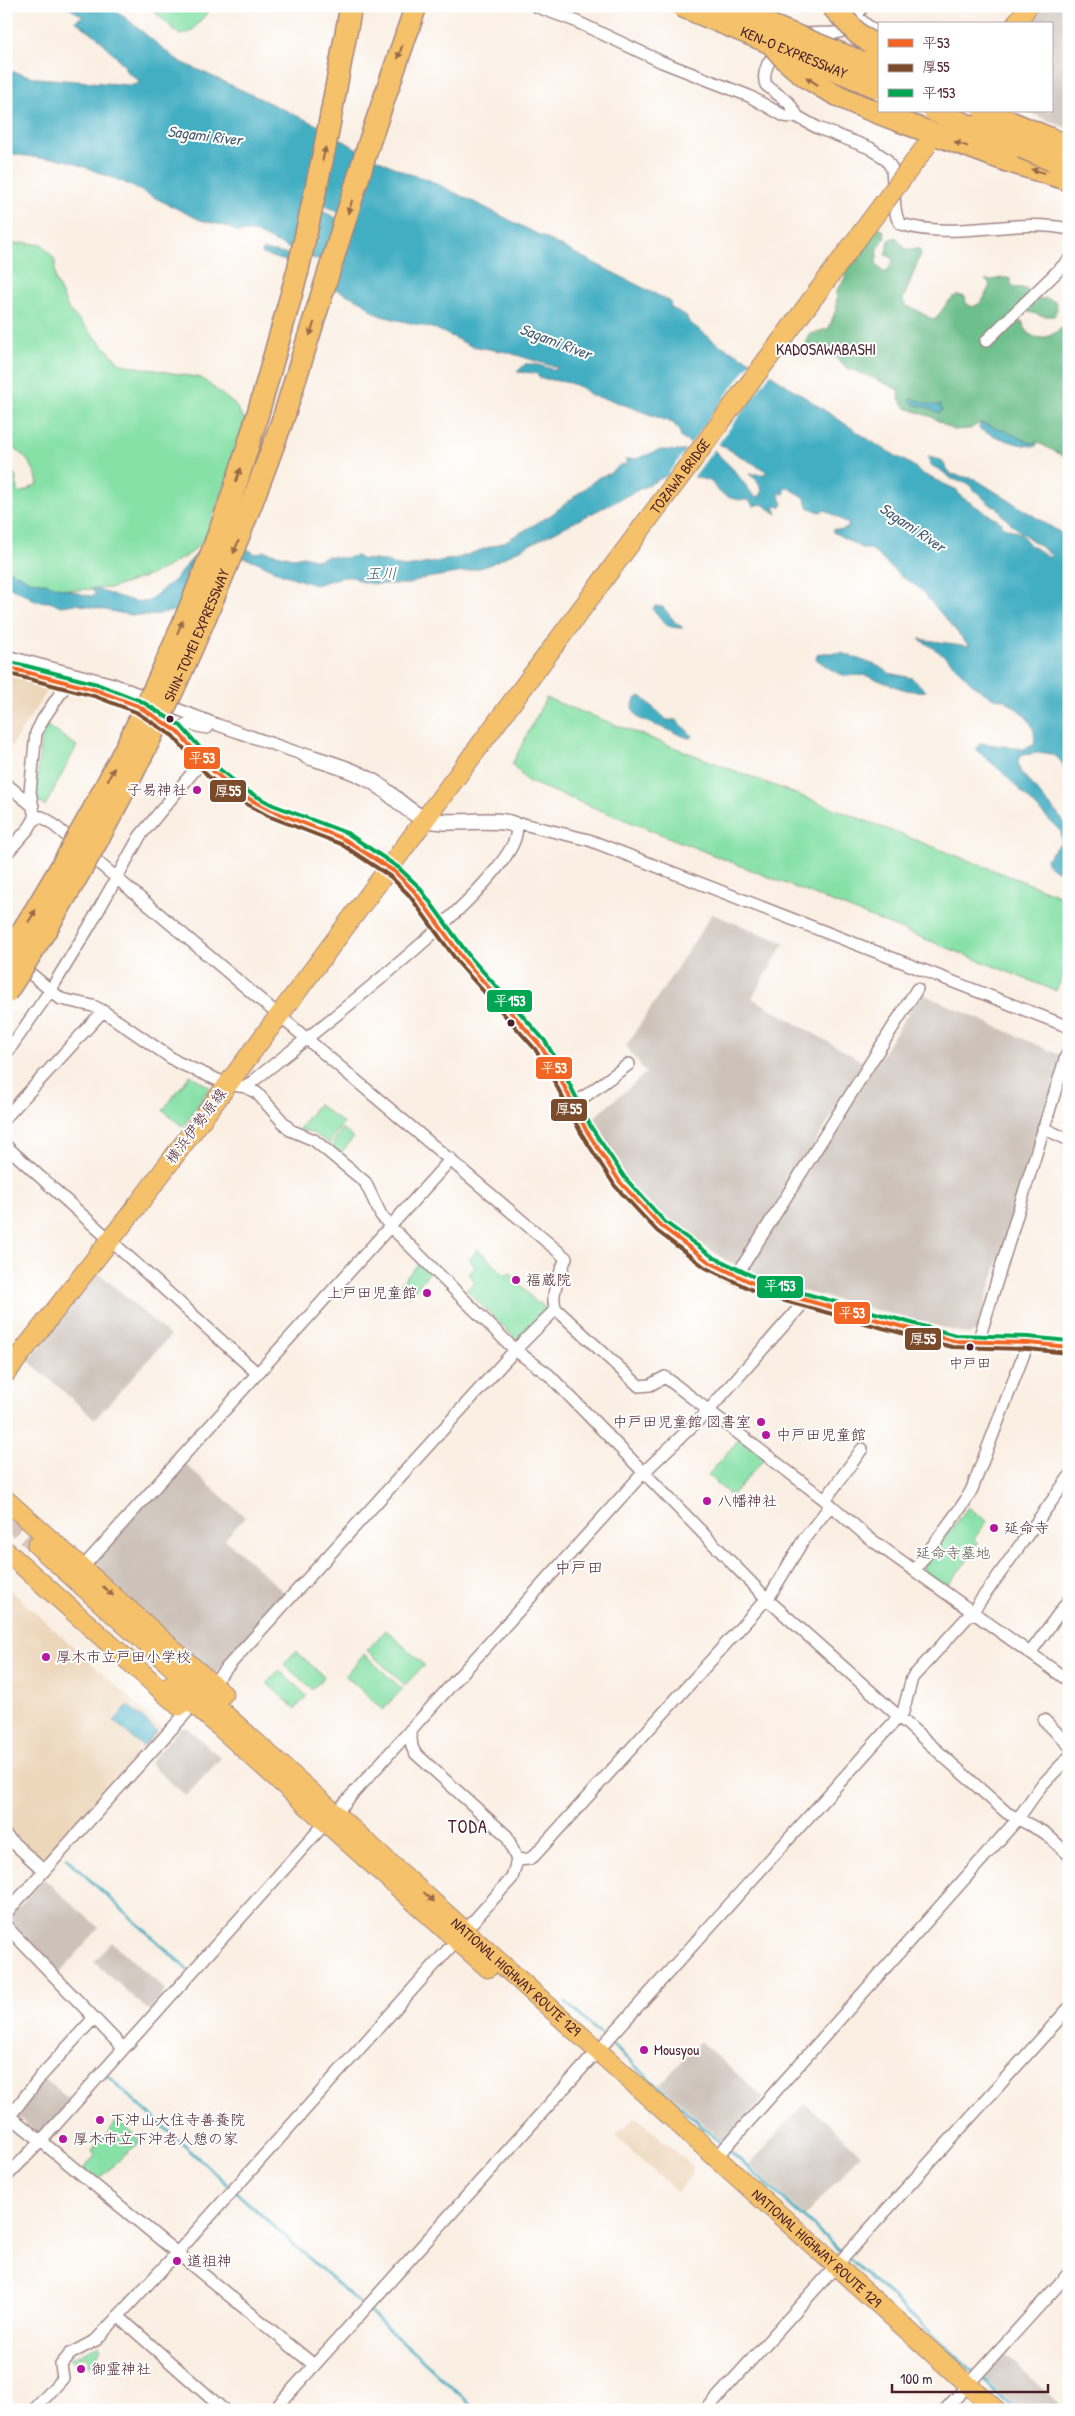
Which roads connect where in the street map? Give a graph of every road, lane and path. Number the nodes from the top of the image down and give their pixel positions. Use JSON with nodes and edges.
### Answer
{"nodes":[{"id":1,"x":351,"y":6,"type":"edge"},
{"id":2,"x":416,"y":6,"type":"edge"},
{"id":3,"x":536,"y":6,"type":"edge"},
{"id":4,"x":681,"y":6,"type":"edge"},
{"id":5,"x":722,"y":6,"type":"edge"},
{"id":6,"x":753,"y":6,"type":"edge"},
{"id":7,"x":832,"y":6,"type":"edge"},
{"id":8,"x":846,"y":6,"type":"edge"},
{"id":9,"x":862,"y":6,"type":"edge"},
{"id":10,"x":1028,"y":6,"type":"edge"},
{"id":11,"x":856,"y":17,"type":"junction"},
{"id":12,"x":1017,"y":22,"type":"edge"},
{"id":13,"x":878,"y":34,"type":"edge"},
{"id":14,"x":878,"y":48,"type":"edge"},
{"id":15,"x":878,"y":69,"type":"edge"},
{"id":16,"x":878,"y":88,"type":"edge"},
{"id":17,"x":937,"y":112,"type":"edge"},
{"id":18,"x":950,"y":112,"type":"edge"},
{"id":19,"x":986,"y":112,"type":"edge"},
{"id":20,"x":992,"y":112,"type":"edge"},
{"id":21,"x":1004,"y":112,"type":"edge"},
{"id":22,"x":796,"y":114,"type":"junction"},
{"id":23,"x":1065,"y":151,"type":"edge"},
{"id":24,"x":1069,"y":180,"type":"edge"},
{"id":25,"x":1069,"y":229,"type":"edge"},
{"id":26,"x":1069,"y":260,"type":"edge"},
{"id":27,"x":986,"y":341,"type":"dead end"},
{"id":28,"x":6,"y":656,"type":"edge"},
{"id":29,"x":6,"y":667,"type":"edge"},
{"id":30,"x":68,"y":682,"type":"junction"},
{"id":31,"x":177,"y":731,"type":"junction"},
{"id":32,"x":307,"y":756,"type":"junction"},
{"id":33,"x":203,"y":760,"type":"junction"},
{"id":34,"x":6,"y":784,"type":"edge"},
{"id":35,"x":33,"y":806,"type":"junction"},
{"id":36,"x":430,"y":813,"type":"junction"},
{"id":37,"x":35,"y":818,"type":"junction"},
{"id":38,"x":520,"y":825,"type":"junction"},
{"id":39,"x":6,"y":854,"type":"edge"},
{"id":40,"x":117,"y":878,"type":"junction"},
{"id":41,"x":439,"y":929,"type":"junction"},
{"id":42,"x":6,"y":952,"type":"edge"},
{"id":43,"x":6,"y":957,"type":"edge"},
{"id":44,"x":917,"y":989,"type":"dead end"},
{"id":45,"x":50,"y":991,"type":"junction"},
{"id":46,"x":6,"y":993,"type":"edge"},
{"id":47,"x":103,"y":1011,"type":"junction"},
{"id":48,"x":279,"y":1015,"type":"junction"},
{"id":49,"x":1069,"y":1027,"type":"edge"},
{"id":50,"x":307,"y":1038,"type":"junction"},
{"id":51,"x":6,"y":1054,"type":"edge"},
{"id":52,"x":1069,"y":1057,"type":"edge"},
{"id":53,"x":628,"y":1064,"type":"dead end"},
{"id":54,"x":227,"y":1084,"type":"junction"},
{"id":55,"x":246,"y":1087,"type":"junction"},
{"id":56,"x":573,"y":1105,"type":"junction"},
{"id":57,"x":6,"y":1117,"type":"edge"},
{"id":58,"x":1043,"y":1128,"type":"junction"},
{"id":59,"x":1069,"y":1140,"type":"edge"},
{"id":60,"x":6,"y":1146,"type":"edge"},
{"id":61,"x":451,"y":1159,"type":"junction"},
{"id":62,"x":390,"y":1226,"type":"junction"},
{"id":63,"x":109,"y":1239,"type":"junction"},
{"id":64,"x":735,"y":1278,"type":"junction"},
{"id":65,"x":806,"y":1300,"type":"junction"},
{"id":66,"x":556,"y":1309,"type":"junction"},
{"id":67,"x":978,"y":1342,"type":"junction"},
{"id":68,"x":1028,"y":1343,"type":"junction"},
{"id":69,"x":1069,"y":1347,"type":"edge"},
{"id":70,"x":515,"y":1350,"type":"junction"},
{"id":71,"x":6,"y":1373,"type":"edge"},
{"id":72,"x":257,"y":1373,"type":"junction"},
{"id":73,"x":709,"y":1410,"type":"junction"},
{"id":74,"x":862,"y":1449,"type":"dead end"},
{"id":75,"x":644,"y":1472,"type":"junction"},
{"id":76,"x":1069,"y":1477,"type":"edge"},
{"id":77,"x":6,"y":1500,"type":"edge"},
{"id":78,"x":828,"y":1502,"type":"junction"},
{"id":79,"x":33,"y":1549,"type":"tunnel mouth"},
{"id":80,"x":6,"y":1551,"type":"edge"},
{"id":81,"x":82,"y":1568,"type":"junction"},
{"id":82,"x":914,"y":1570,"type":"junction"},
{"id":83,"x":767,"y":1598,"type":"junction"},
{"id":84,"x":1062,"y":1604,"type":"edge"},
{"id":85,"x":973,"y":1611,"type":"junction"},
{"id":86,"x":1030,"y":1653,"type":"junction"},
{"id":87,"x":1069,"y":1681,"type":"edge"},
{"id":88,"x":212,"y":1684,"type":"junction"},
{"id":89,"x":186,"y":1712,"type":"junction"},
{"id":90,"x":899,"y":1716,"type":"junction"},
{"id":91,"x":1044,"y":1720,"type":"dead end"},
{"id":92,"x":410,"y":1730,"type":"junction"},
{"id":93,"x":1069,"y":1745,"type":"edge"},
{"id":94,"x":1069,"y":1757,"type":"edge"},
{"id":95,"x":341,"y":1807,"type":"junction"},
{"id":96,"x":1017,"y":1820,"type":"junction"},
{"id":97,"x":320,"y":1828,"type":"junction"},
{"id":98,"x":6,"y":1836,"type":"edge"},
{"id":99,"x":1069,"y":1855,"type":"edge"},
{"id":100,"x":517,"y":1860,"type":"junction"},
{"id":101,"x":389,"y":1870,"type":"junction"},
{"id":102,"x":44,"y":1871,"type":"junction"},
{"id":103,"x":6,"y":1913,"type":"edge"},
{"id":104,"x":6,"y":1926,"type":"edge"},
{"id":105,"x":462,"y":1936,"type":"junction"},
{"id":106,"x":1069,"y":2008,"type":"edge"},
{"id":107,"x":93,"y":2019,"type":"junction"},
{"id":108,"x":120,"y":2046,"type":"junction"},
{"id":109,"x":600,"y":2047,"type":"junction"},
{"id":110,"x":8,"y":2115,"type":"edge"},
{"id":111,"x":41,"y":2141,"type":"junction"},
{"id":112,"x":723,"y":2150,"type":"junction"},
{"id":113,"x":6,"y":2177,"type":"edge"},
{"id":114,"x":177,"y":2253,"type":"junction"},
{"id":115,"x":839,"y":2262,"type":"junction"},
{"id":116,"x":1069,"y":2273,"type":"edge"},
{"id":117,"x":118,"y":2316,"type":"junction"},
{"id":118,"x":314,"y":2365,"type":"junction"},
{"id":119,"x":970,"y":2382,"type":"junction"},
{"id":120,"x":34,"y":2410,"type":"edge"},
{"id":121,"x":224,"y":2410,"type":"edge"},
{"id":122,"x":274,"y":2410,"type":"edge"},
{"id":123,"x":706,"y":2410,"type":"edge"},
{"id":124,"x":945,"y":2410,"type":"edge"},
{"id":125,"x":977,"y":2410,"type":"edge"},
{"id":126,"x":996,"y":2410,"type":"edge"}],
"edges":[{"from":43,"to":1,"type":"highway","name":"SHIN-TOMEI EXPRESSWAY","one_way":true,"bridge":true},
{"from":2,"to":46,"type":"highway","name":"SHIN-TOMEI EXPRESSWAY","one_way":true,"bridge":true},
{"from":3,"to":22,"type":"street"},
{"from":4,"to":16,"type":"highway","name":"KEN-O EXPRESSWAY","bridge":true},
{"from":5,"to":15,"type":"highway","name":"KEN-O EXPRESSWAY","bridge":true},
{"from":24,"to":6,"type":"highway","one_way":true,"bridge":true},
{"from":7,"to":14,"type":"highway","bridge":true},
{"from":8,"to":11,"type":"street"},
{"from":9,"to":11,"type":"street"},
{"from":10,"to":12,"type":"main road"},
{"from":11,"to":13,"type":"street"},
{"from":11,"to":22,"type":"street"},
{"from":17,"to":23,"type":"highway","bridge":true},
{"from":18,"to":36,"type":"main road","name":"TOZAWA BRIDGE","bridge":true},
{"from":19,"to":23,"type":"highway","bridge":true},
{"from":20,"to":23,"type":"street"},
{"from":21,"to":23,"type":"highway"},
{"from":22,"to":25,"type":"street"},
{"from":26,"to":27,"type":"street"},
{"from":28,"to":32,"type":"street"},
{"from":29,"to":30,"type":"street"},
{"from":30,"to":31,"type":"street"},
{"from":30,"to":35,"type":"street"},
{"from":31,"to":32,"type":"street"},
{"from":31,"to":33,"type":"street"},
{"from":32,"to":36,"type":"street"},
{"from":33,"to":40,"type":"street"},
{"from":33,"to":41,"type":"street"},
{"from":34,"to":35,"type":"street"},
{"from":35,"to":37,"type":"street"},
{"from":36,"to":38,"type":"street"},
{"from":36,"to":48,"type":"main road","name":"横浜伊勢原線"},
{"from":37,"to":39,"type":"street"},
{"from":37,"to":40,"type":"street"},
{"from":38,"to":41,"type":"street"},
{"from":38,"to":49,"type":"street"},
{"from":40,"to":45,"type":"street"},
{"from":40,"to":48,"type":"street"},
{"from":41,"to":50,"type":"street"},
{"from":41,"to":56,"type":"street"},
{"from":42,"to":45,"type":"street"},
{"from":44,"to":64,"type":"street"},
{"from":45,"to":47,"type":"street"},
{"from":45,"to":51,"type":"street"},
{"from":47,"to":54,"type":"street"},
{"from":47,"to":57,"type":"street"},
{"from":48,"to":50,"type":"street"},
{"from":48,"to":54,"type":"main road","name":"横浜伊勢原線"},
{"from":50,"to":55,"type":"street"},
{"from":50,"to":61,"type":"street"},
{"from":52,"to":58,"type":"street"},
{"from":53,"to":56,"type":"street"},
{"from":54,"to":55,"type":"street"},
{"from":54,"to":63,"type":"main road","name":"横浜伊勢原線"},
{"from":55,"to":62,"type":"street"},
{"from":56,"to":64,"type":"street"},
{"from":58,"to":59,"type":"street"},
{"from":58,"to":67,"type":"street"},
{"from":60,"to":63,"type":"street"},
{"from":61,"to":62,"type":"street"},
{"from":61,"to":66,"type":"street"},
{"from":62,"to":70,"type":"street"},
{"from":62,"to":72,"type":"street"},
{"from":63,"to":71,"type":"main road","name":"横浜伊勢原線"},
{"from":63,"to":72,"type":"street"},
{"from":64,"to":65,"type":"street"},
{"from":65,"to":67,"type":"street"},
{"from":65,"to":73,"type":"street"},
{"from":66,"to":70,"type":"street"},
{"from":66,"to":73,"type":"street"},
{"from":67,"to":68,"type":"street"},
{"from":68,"to":69,"type":"street"},
{"from":68,"to":82,"type":"street"},
{"from":70,"to":75,"type":"street"},
{"from":70,"to":88,"type":"street"},
{"from":72,"to":81,"type":"street"},
{"from":73,"to":75,"type":"street"},
{"from":73,"to":78,"type":"street"},
{"from":74,"to":78,"type":"street"},
{"from":75,"to":83,"type":"street"},
{"from":75,"to":92,"type":"street"},
{"from":76,"to":85,"type":"street"},
{"from":77,"to":81,"type":"main road"},
{"from":78,"to":82,"type":"street"},
{"from":78,"to":83,"type":"street"},
{"from":79,"to":101,"type":"main road","name":"NATIONAL HIGHWAY ROUTE 129"},
{"from":80,"to":89,"type":"main road"},
{"from":81,"to":88,"type":"main road","one_way":true},
{"from":82,"to":85,"type":"street"},
{"from":83,"to":90,"type":"street"},
{"from":83,"to":100,"type":"street"},
{"from":84,"to":86,"type":"street"},
{"from":85,"to":86,"type":"street"},
{"from":85,"to":90,"type":"street"},
{"from":86,"to":87,"type":"street"},
{"from":88,"to":95,"type":"main road"},
{"from":89,"to":97,"type":"main road"},
{"from":89,"to":102,"type":"street"},
{"from":90,"to":96,"type":"street"},
{"from":90,"to":109,"type":"street"},
{"from":91,"to":93,"type":"street"},
{"from":92,"to":95,"type":"street"},
{"from":92,"to":100,"type":"street"},
{"from":94,"to":96,"type":"street"},
{"from":95,"to":101,"type":"main road"},
{"from":96,"to":99,"type":"street"},
{"from":96,"to":112,"type":"street"},
{"from":97,"to":101,"type":"main road"},
{"from":97,"to":108,"type":"street"},
{"from":98,"to":102,"type":"street"},
{"from":100,"to":105,"type":"street"},
{"from":101,"to":105,"type":"main road","name":"NATIONAL HIGHWAY ROUTE 129"},
{"from":102,"to":103,"type":"street"},
{"from":104,"to":107,"type":"street"},
{"from":105,"to":109,"type":"main road","name":"NATIONAL HIGHWAY ROUTE 129"},
{"from":105,"to":114,"type":"street"},
{"from":106,"to":115,"type":"street"},
{"from":107,"to":108,"type":"street"},
{"from":107,"to":110,"type":"street"},
{"from":108,"to":111,"type":"street"},
{"from":109,"to":112,"type":"main road","name":"NATIONAL HIGHWAY ROUTE 129"},
{"from":109,"to":115,"type":"main road","name":"NATIONAL HIGHWAY ROUTE 129"},
{"from":109,"to":118,"type":"street"},
{"from":110,"to":111,"type":"street"},
{"from":111,"to":113,"type":"street"},
{"from":111,"to":114,"type":"street"},
{"from":112,"to":115,"type":"main road","name":"NATIONAL HIGHWAY ROUTE 129"},
{"from":114,"to":117,"type":"street"},
{"from":114,"to":118,"type":"street"},
{"from":115,"to":119,"type":"main road","name":"NATIONAL HIGHWAY ROUTE 129"},
{"from":115,"to":123,"type":"street"},
{"from":116,"to":119,"type":"street"},
{"from":117,"to":120,"type":"street"},
{"from":117,"to":121,"type":"street"},
{"from":118,"to":122,"type":"street"},
{"from":119,"to":124,"type":"street"},
{"from":119,"to":125,"type":"main road","name":"NATIONAL HIGHWAY ROUTE 129"},
{"from":119,"to":126,"type":"main road","name":"NATIONAL HIGHWAY ROUTE 129"}]}
